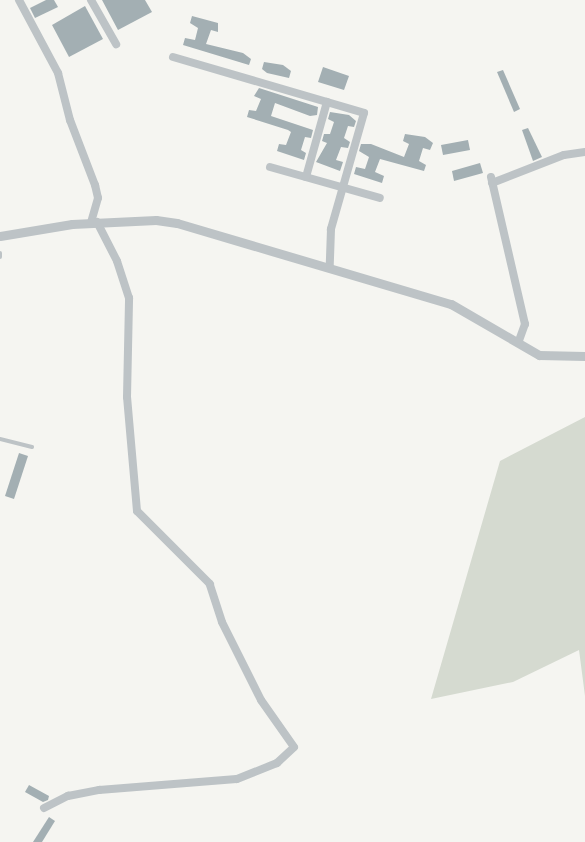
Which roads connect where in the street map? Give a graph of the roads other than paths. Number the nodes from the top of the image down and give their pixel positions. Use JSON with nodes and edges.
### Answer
{"nodes":[{"id":1,"x":91,"y":0,"type":"edge"},
{"id":2,"x":21,"y":1,"type":"edge"},
{"id":3,"x":116,"y":44,"type":"dead end"},
{"id":4,"x":173,"y":57,"type":"dead end"},
{"id":5,"x":327,"y":102,"type":"junction"},
{"id":6,"x":585,"y":152,"type":"edge"},
{"id":7,"x":270,"y":167,"type":"dead end"},
{"id":8,"x":306,"y":177,"type":"junction"},
{"id":9,"x":341,"y":187,"type":"junction"},
{"id":10,"x":380,"y":198,"type":"dead end"},
{"id":11,"x":94,"y":222,"type":"junction"},
{"id":12,"x":0,"y":236,"type":"edge"},
{"id":13,"x":330,"y":267,"type":"junction"},
{"id":14,"x":518,"y":343,"type":"junction"},
{"id":15,"x":585,"y":356,"type":"edge"},
{"id":16,"x":0,"y":439,"type":"edge"},
{"id":17,"x":32,"y":447,"type":"dead end"},
{"id":18,"x":44,"y":808,"type":"dead end"}],
"edges":[{"from":1,"to":3,"type":"street"},
{"from":2,"to":11,"type":"street"},
{"from":4,"to":5,"type":"street"},
{"from":5,"to":8,"type":"street"},
{"from":5,"to":9,"type":"street"},
{"from":6,"to":14,"type":"street"},
{"from":7,"to":8,"type":"street"},
{"from":8,"to":9,"type":"street"},
{"from":9,"to":10,"type":"street"},
{"from":9,"to":13,"type":"street"},
{"from":11,"to":12,"type":"street"},
{"from":11,"to":13,"type":"street"},
{"from":11,"to":18,"type":"street"},
{"from":13,"to":14,"type":"street"},
{"from":14,"to":15,"type":"street"},
{"from":16,"to":17,"type":"lane"}]}
